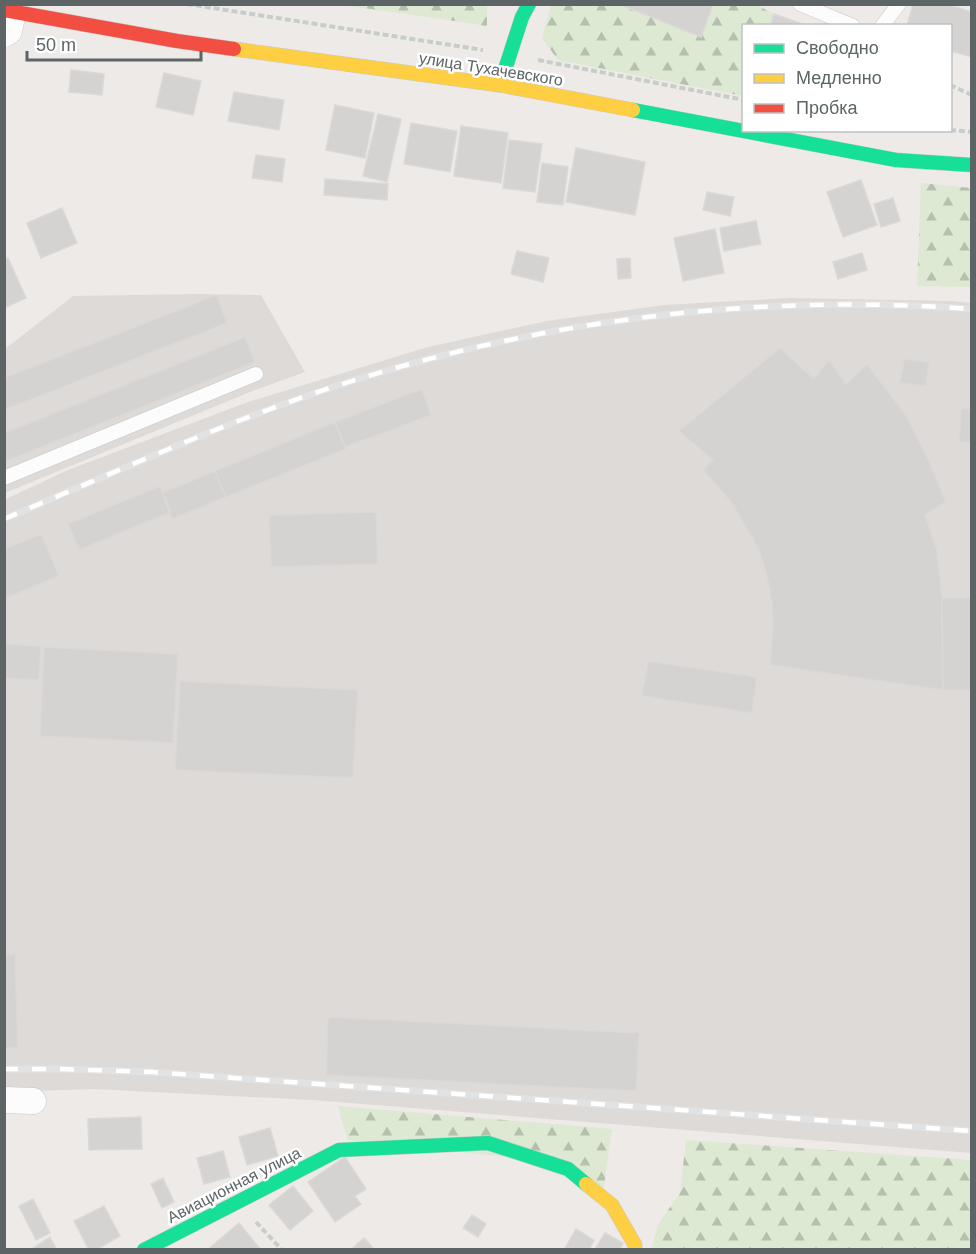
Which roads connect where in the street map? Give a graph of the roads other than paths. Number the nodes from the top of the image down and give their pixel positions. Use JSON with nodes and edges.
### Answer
{"nodes":[{"id":1,"x":530,"y":4,"type":"edge"},
{"id":2,"x":800,"y":4,"type":"edge"},
{"id":3,"x":900,"y":4,"type":"edge"},
{"id":4,"x":7,"y":19,"type":"edge"},
{"id":5,"x":848,"y":24,"type":"edge"},
{"id":6,"x":884,"y":24,"type":"edge"},
{"id":7,"x":500,"y":85,"type":"junction"},
{"id":8,"x":742,"y":131,"type":"edge"},
{"id":9,"x":748,"y":132,"type":"edge"},
{"id":10,"x":972,"y":165,"type":"edge"},
{"id":11,"x":256,"y":374,"type":"dead end"},
{"id":12,"x":4,"y":478,"type":"edge"},
{"id":13,"x":4,"y":1100,"type":"edge"},
{"id":14,"x":33,"y":1101,"type":"dead end"},
{"id":15,"x":144,"y":1250,"type":"edge"},
{"id":16,"x":635,"y":1250,"type":"edge"}],
"edges":[{"from":1,"to":7,"type":"main road"},
{"from":2,"to":5,"type":"lane"},
{"from":3,"to":6,"type":"lane"},
{"from":4,"to":7,"type":"main road","name":"улица Тухачевского"},
{"from":7,"to":8,"type":"main road","name":"улица Тухачевского"},
{"from":9,"to":10,"type":"main road","name":"улица Тухачевского"},
{"from":11,"to":12,"type":"lane"},
{"from":13,"to":14,"type":"street"},
{"from":15,"to":16,"type":"main road","name":"Авиационная улица"}]}
